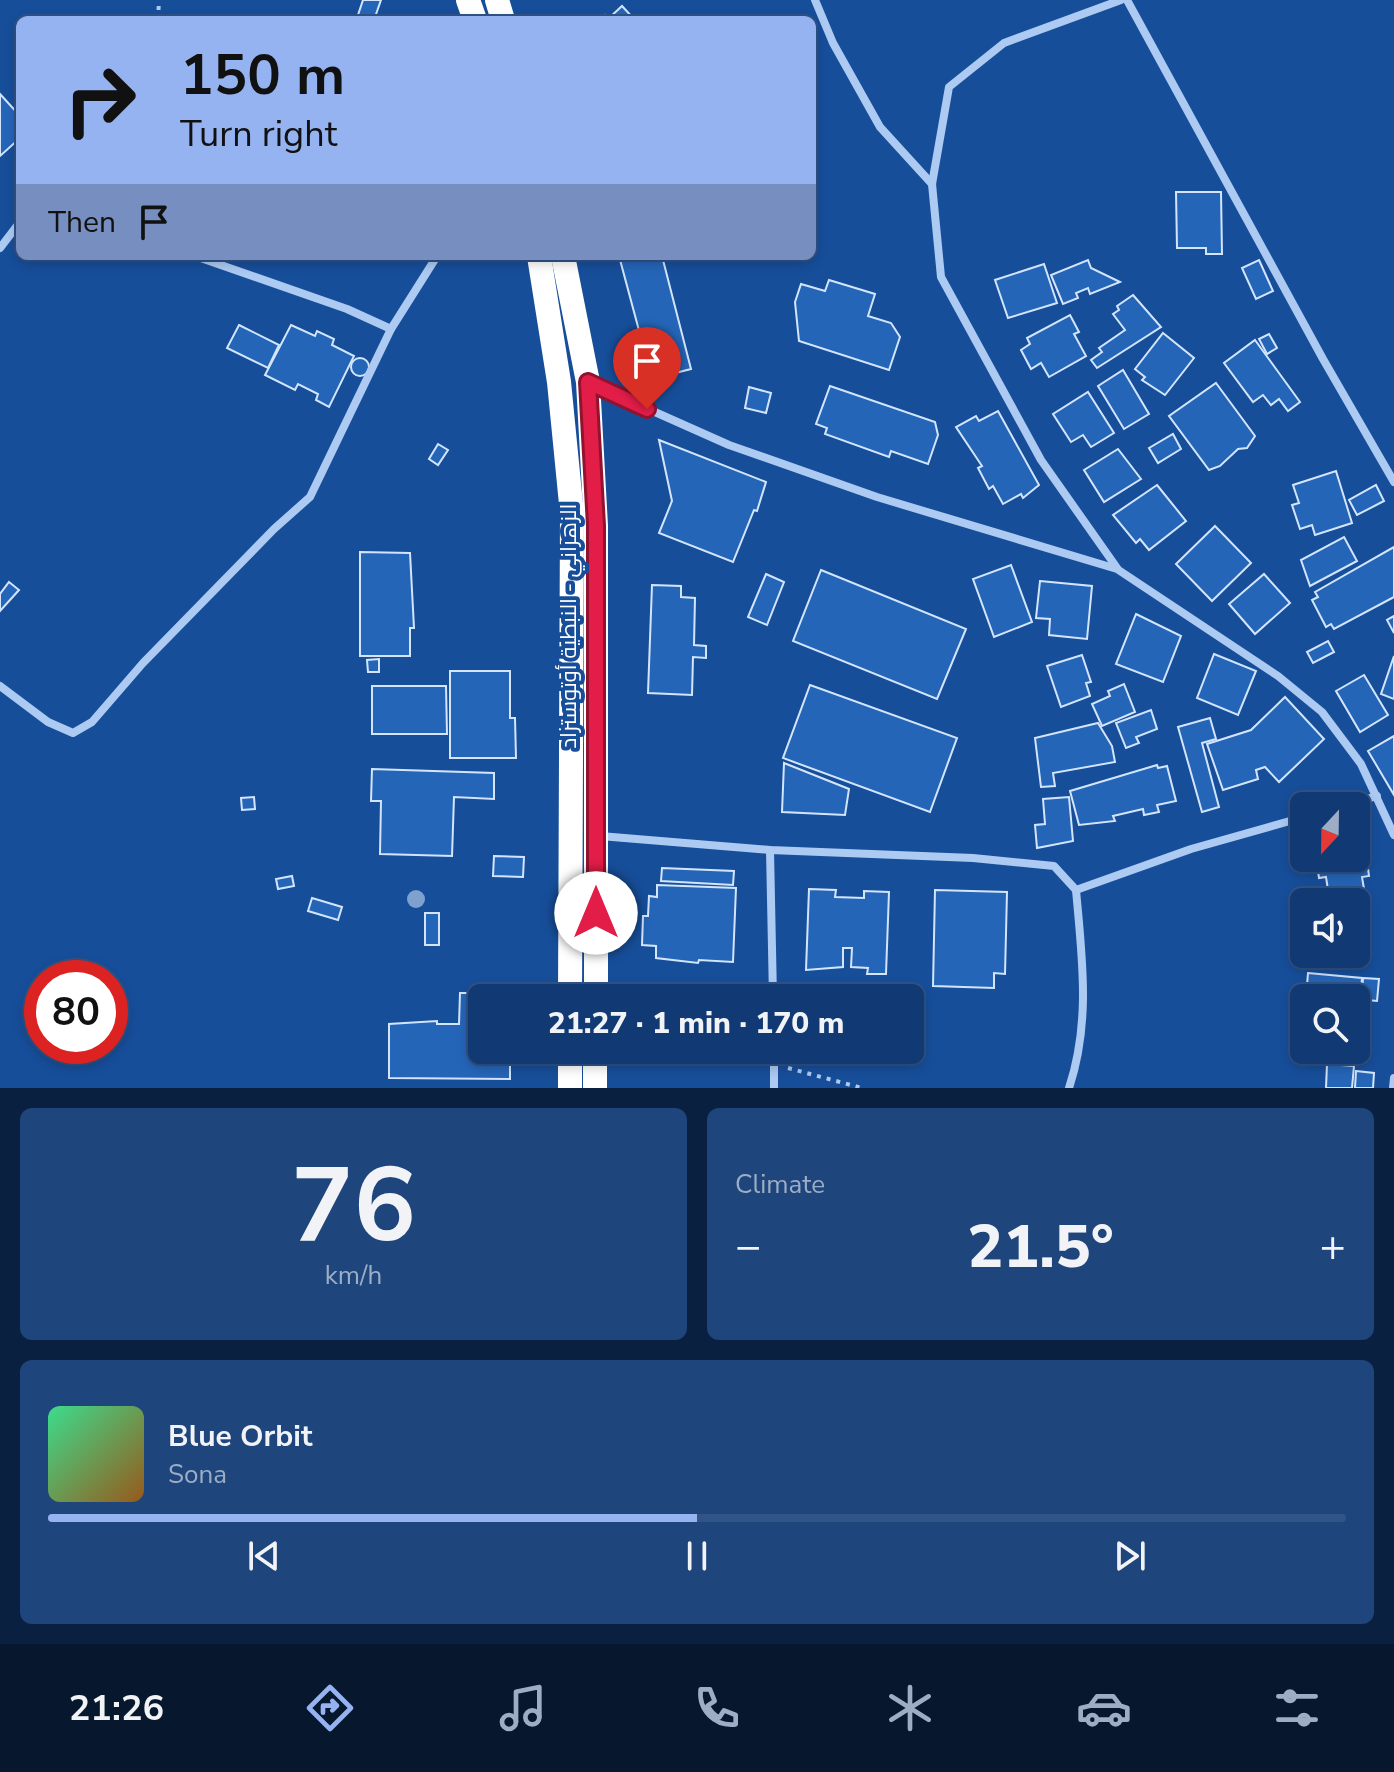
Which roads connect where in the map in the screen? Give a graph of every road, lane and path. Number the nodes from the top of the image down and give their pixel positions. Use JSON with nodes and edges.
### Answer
{"nodes":[{"id":1,"x":815,"y":0,"type":"edge"},
{"id":2,"x":1121,"y":0,"type":"edge"},
{"id":3,"x":1127,"y":0,"type":"edge"},
{"id":4,"x":932,"y":184,"type":"junction"},
{"id":5,"x":16,"y":227,"type":"edge"},
{"id":6,"x":0,"y":248,"type":"edge"},
{"id":7,"x":206,"y":260,"type":"edge"},
{"id":8,"x":434,"y":260,"type":"edge"},
{"id":9,"x":540,"y":260,"type":"edge"},
{"id":10,"x":564,"y":260,"type":"edge"},
{"id":11,"x":391,"y":329,"type":"junction"},
{"id":12,"x":588,"y":382,"type":"junction"},
{"id":13,"x":1394,"y":482,"type":"edge"},
{"id":14,"x":1117,"y":569,"type":"junction"},
{"id":15,"x":0,"y":686,"type":"edge"},
{"id":16,"x":1377,"y":796,"type":"junction"},
{"id":17,"x":1370,"y":798,"type":"edge"},
{"id":18,"x":1290,"y":821,"type":"edge"},
{"id":19,"x":1394,"y":835,"type":"edge"},
{"id":20,"x":596,"y":836,"type":"junction"},
{"id":21,"x":770,"y":850,"type":"junction"},
{"id":22,"x":1076,"y":890,"type":"junction"},
{"id":23,"x":570,"y":984,"type":"edge"},
{"id":24,"x":596,"y":984,"type":"edge"},
{"id":25,"x":773,"y":984,"type":"edge"},
{"id":26,"x":570,"y":1064,"type":"edge"},
{"id":27,"x":595,"y":1064,"type":"edge"},
{"id":28,"x":775,"y":1065,"type":"joint"},
{"id":29,"x":1394,"y":1078,"type":"edge"},
{"id":30,"x":570,"y":1088,"type":"edge"},
{"id":31,"x":595,"y":1088,"type":"edge"},
{"id":32,"x":774,"y":1088,"type":"edge"},
{"id":33,"x":862,"y":1088,"type":"edge"},
{"id":34,"x":1069,"y":1088,"type":"edge"},
{"id":35,"x":1393,"y":1088,"type":"edge"}],
"edges":[{"from":1,"to":4,"type":"street"},
{"from":2,"to":4,"type":"street"},
{"from":3,"to":13,"type":"street"},
{"from":4,"to":14,"type":"street"},
{"from":5,"to":6,"type":"street"},
{"from":7,"to":11,"type":"street"},
{"from":8,"to":11,"type":"street"},
{"from":9,"to":23,"type":"highway","name":"الزهراني - النبطية أوتوستراد"},
{"from":10,"to":12,"type":"highway","name":"الزهراني - النبطية أوتوستراد"},
{"from":11,"to":15,"type":"street"},
{"from":12,"to":14,"type":"street"},
{"from":12,"to":20,"type":"highway","name":"الزهراني - النبطية أوتوستراد"},
{"from":14,"to":16,"type":"street"},
{"from":16,"to":17,"type":"street"},
{"from":16,"to":19,"type":"street"},
{"from":18,"to":22,"type":"street"},
{"from":20,"to":21,"type":"street"},
{"from":20,"to":24,"type":"highway","name":"الزهراني - النبطية أوتوستراد"},
{"from":21,"to":22,"type":"street"},
{"from":21,"to":25,"type":"street"},
{"from":22,"to":34,"type":"street"},
{"from":26,"to":30,"type":"highway"},
{"from":27,"to":31,"type":"highway"},
{"from":28,"to":32,"type":"street"},
{"from":28,"to":33,"type":"path"},
{"from":29,"to":35,"type":"street"}]}
